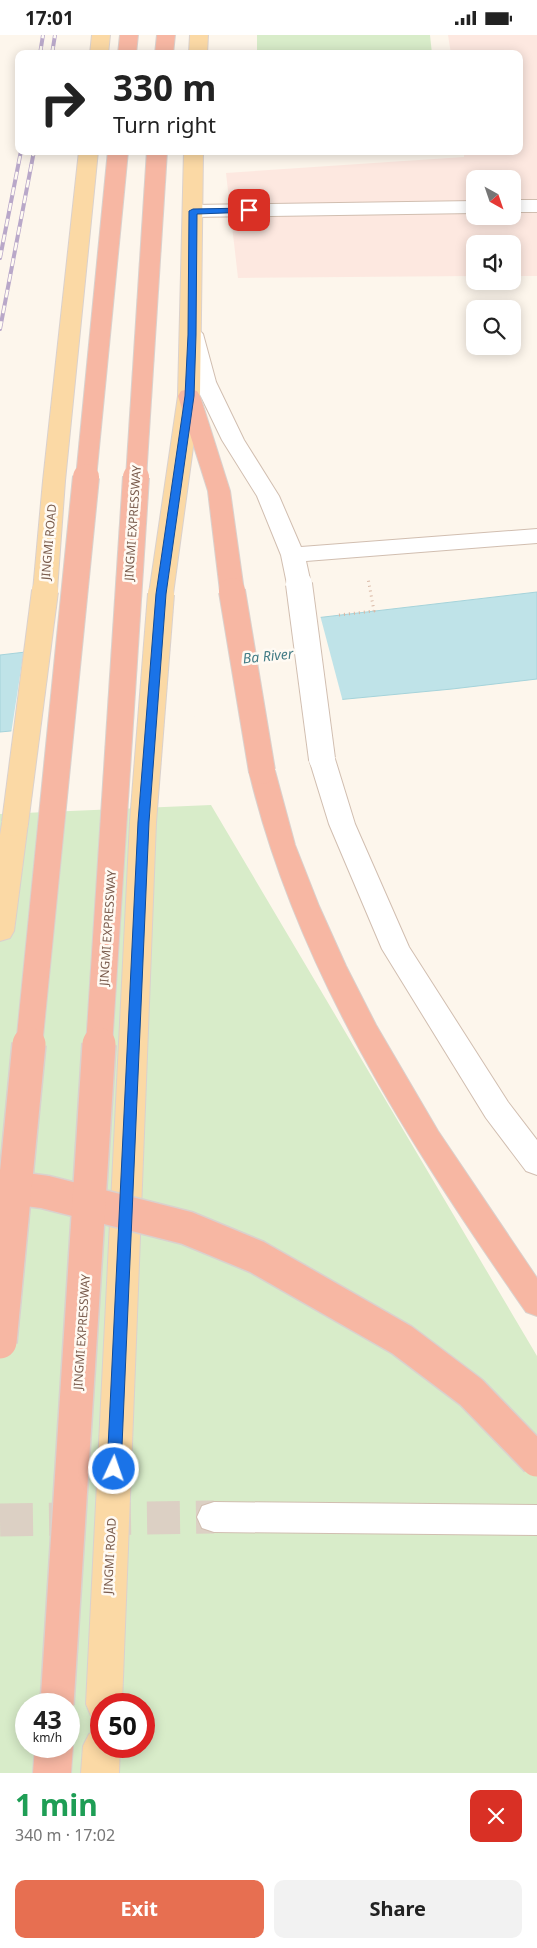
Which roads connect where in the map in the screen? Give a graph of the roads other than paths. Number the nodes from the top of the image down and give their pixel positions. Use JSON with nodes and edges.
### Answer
{"nodes":[{"id":1,"x":101,"y":35,"type":"edge"},
{"id":2,"x":129,"y":35,"type":"edge"},
{"id":3,"x":166,"y":35,"type":"edge"},
{"id":4,"x":198,"y":35,"type":"edge"},
{"id":5,"x":99,"y":50,"type":"edge"},
{"id":6,"x":127,"y":50,"type":"edge"},
{"id":7,"x":164,"y":50,"type":"edge"},
{"id":8,"x":198,"y":50,"type":"edge"},
{"id":9,"x":89,"y":155,"type":"edge"},
{"id":10,"x":118,"y":155,"type":"edge"},
{"id":11,"x":157,"y":155,"type":"edge"},
{"id":12,"x":194,"y":155,"type":"edge"},
{"id":13,"x":537,"y":205,"type":"edge"},
{"id":14,"x":521,"y":206,"type":"edge"},
{"id":15,"x":466,"y":207,"type":"edge"},
{"id":16,"x":193,"y":211,"type":"junction"},
{"id":17,"x":192,"y":335,"type":"junction"},
{"id":18,"x":189,"y":396,"type":"junction"},
{"id":19,"x":537,"y":536,"type":"edge"},
{"id":20,"x":293,"y":555,"type":"junction"},
{"id":21,"x":0,"y":931,"type":"edge"},
{"id":22,"x":537,"y":1163,"type":"edge"},
{"id":23,"x":0,"y":1186,"type":"edge"},
{"id":24,"x":537,"y":1303,"type":"edge"},
{"id":25,"x":0,"y":1342,"type":"edge"},
{"id":26,"x":537,"y":1460,"type":"edge"},
{"id":27,"x":214,"y":1517,"type":"tunnel mouth"},
{"id":28,"x":537,"y":1520,"type":"edge"},
{"id":29,"x":58,"y":1693,"type":"edge"},
{"id":30,"x":104,"y":1693,"type":"edge"},
{"id":31,"x":53,"y":1758,"type":"edge"},
{"id":32,"x":101,"y":1758,"type":"edge"},
{"id":33,"x":52,"y":1773,"type":"edge"},
{"id":34,"x":100,"y":1773,"type":"edge"}],
"edges":[{"from":1,"to":5,"type":"main road"},
{"from":2,"to":6,"type":"highway"},
{"from":3,"to":7,"type":"highway"},
{"from":4,"to":8,"type":"main road"},
{"from":9,"to":21,"type":"main road","name":"JINGMI ROAD","bridge":true},
{"from":10,"to":25,"type":"highway","bridge":true},
{"from":11,"to":29,"type":"highway","name":"JINGMI EXPRESSWAY","bridge":true},
{"from":12,"to":16,"type":"main road","name":"JINGMI ROAD"},
{"from":13,"to":14,"type":"street"},
{"from":15,"to":16,"type":"street"},
{"from":16,"to":17,"type":"main road","name":"JINGMI ROAD"},
{"from":17,"to":18,"type":"main road","name":"JINGMI ROAD"},
{"from":17,"to":20,"type":"street"},
{"from":18,"to":24,"type":"highway","bridge":true},
{"from":18,"to":30,"type":"main road","name":"JINGMI ROAD","bridge":true},
{"from":19,"to":20,"type":"street"},
{"from":20,"to":22,"type":"street","bridge":true},
{"from":23,"to":26,"type":"highway","bridge":true},
{"from":27,"to":28,"type":"street"},
{"from":31,"to":33,"type":"highway"},
{"from":32,"to":34,"type":"main road"}]}
